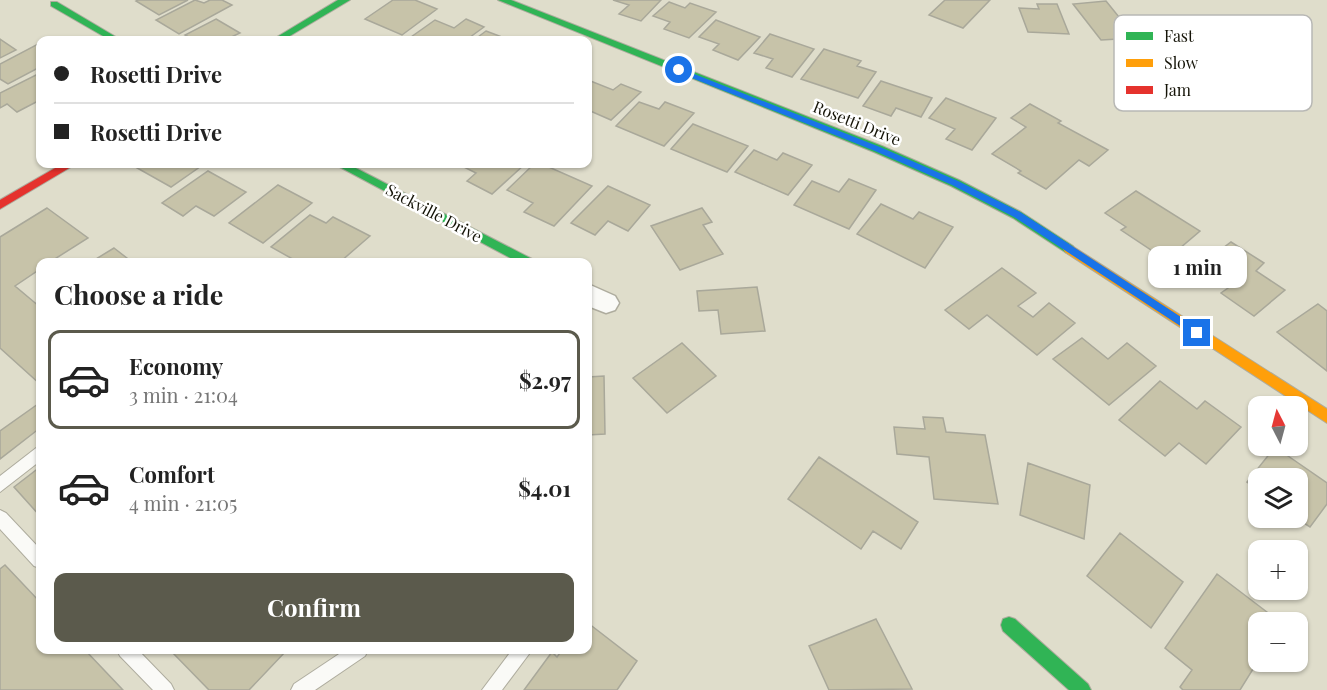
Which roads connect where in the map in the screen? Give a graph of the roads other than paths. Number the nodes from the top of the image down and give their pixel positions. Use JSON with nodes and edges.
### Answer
{"nodes":[{"id":1,"x":345,"y":0,"type":"edge"},
{"id":2,"x":503,"y":0,"type":"edge"},
{"id":3,"x":54,"y":4,"type":"dead end"},
{"id":4,"x":109,"y":36,"type":"edge"},
{"id":5,"x":284,"y":36,"type":"edge"},
{"id":6,"x":63,"y":168,"type":"edge"},
{"id":7,"x":348,"y":168,"type":"edge"},
{"id":8,"x":0,"y":205,"type":"edge"},
{"id":9,"x":520,"y":258,"type":"edge"},
{"id":10,"x":1327,"y":417,"type":"edge"},
{"id":11,"x":36,"y":455,"type":"edge"},
{"id":12,"x":0,"y":485,"type":"edge"},
{"id":13,"x":0,"y":518,"type":"edge"},
{"id":14,"x":36,"y":556,"type":"edge"},
{"id":15,"x":1009,"y":625,"type":"dead end"},
{"id":16,"x":130,"y":654,"type":"edge"},
{"id":17,"x":353,"y":654,"type":"edge"},
{"id":18,"x":520,"y":654,"type":"edge"},
{"id":19,"x":165,"y":690,"type":"edge"},
{"id":20,"x":300,"y":690,"type":"edge"},
{"id":21,"x":491,"y":690,"type":"edge"},
{"id":22,"x":1082,"y":690,"type":"edge"}],
"edges":[{"from":1,"to":5,"type":"street"},
{"from":2,"to":10,"type":"street","name":"Rosetti Drive"},
{"from":3,"to":4,"type":"street"},
{"from":6,"to":8,"type":"street"},
{"from":7,"to":9,"type":"street","name":"Sackville Drive"},
{"from":11,"to":12,"type":"lane"},
{"from":13,"to":14,"type":"lane"},
{"from":15,"to":22,"type":"street"},
{"from":16,"to":19,"type":"lane"},
{"from":17,"to":20,"type":"lane"},
{"from":18,"to":21,"type":"lane"}]}
